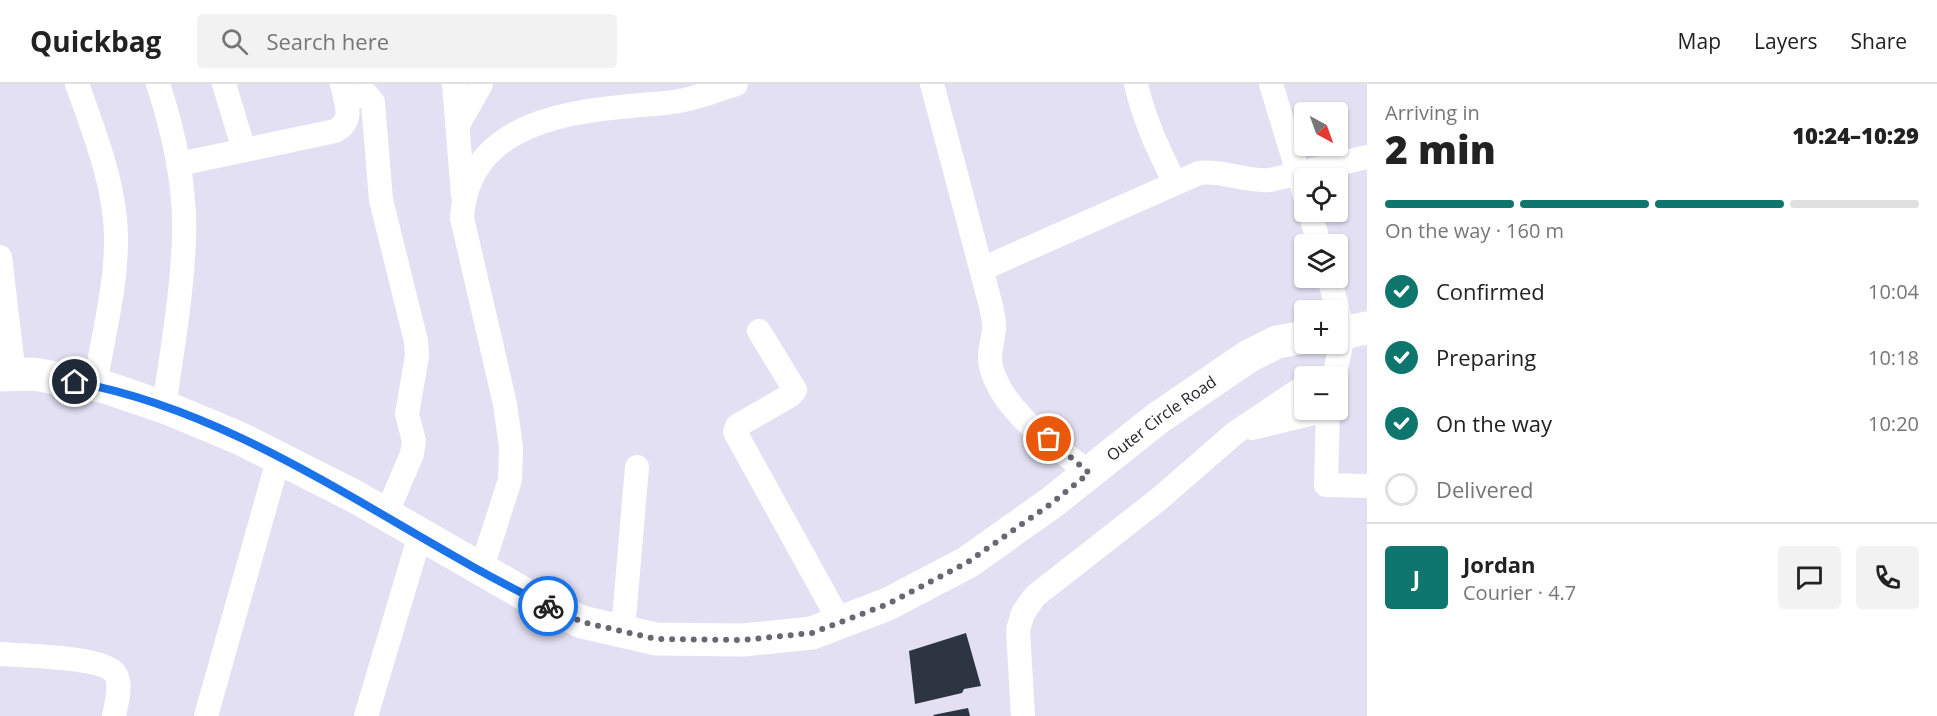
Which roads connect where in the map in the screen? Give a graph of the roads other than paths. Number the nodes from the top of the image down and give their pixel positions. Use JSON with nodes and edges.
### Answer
{"nodes":[{"id":1,"x":77,"y":84,"type":"edge"},
{"id":2,"x":158,"y":84,"type":"edge"},
{"id":3,"x":224,"y":84,"type":"edge"},
{"id":4,"x":454,"y":84,"type":"edge"},
{"id":5,"x":481,"y":84,"type":"edge"},
{"id":6,"x":736,"y":84,"type":"edge"},
{"id":7,"x":932,"y":84,"type":"edge"},
{"id":8,"x":1137,"y":84,"type":"edge"},
{"id":9,"x":1271,"y":84,"type":"edge"},
{"id":10,"x":344,"y":91,"type":"edge"},
{"id":11,"x":459,"y":123,"type":"junction"},
{"id":12,"x":244,"y":150,"type":"junction"},
{"id":13,"x":1367,"y":157,"type":"edge"},
{"id":14,"x":179,"y":164,"type":"junction"},
{"id":15,"x":1297,"y":168,"type":"edge"},
{"id":16,"x":1341,"y":168,"type":"edge"},
{"id":17,"x":1175,"y":183,"type":"junction"},
{"id":18,"x":1294,"y":184,"type":"edge"},
{"id":19,"x":463,"y":198,"type":"junction"},
{"id":20,"x":0,"y":257,"type":"edge"},
{"id":21,"x":982,"y":269,"type":"junction"},
{"id":22,"x":1333,"y":288,"type":"edge"},
{"id":23,"x":1349,"y":326,"type":"edge"},
{"id":24,"x":759,"y":331,"type":"dead end"},
{"id":25,"x":1294,"y":339,"type":"edge"},
{"id":26,"x":1333,"y":366,"type":"edge"},
{"id":27,"x":7,"y":375,"type":"edge"},
{"id":28,"x":95,"y":385,"type":"junction"},
{"id":29,"x":1294,"y":393,"type":"edge"},
{"id":30,"x":164,"y":407,"type":"junction"},
{"id":31,"x":1294,"y":418,"type":"edge"},
{"id":32,"x":1327,"y":420,"type":"edge"},
{"id":33,"x":1235,"y":433,"type":"junction"},
{"id":34,"x":279,"y":457,"type":"junction"},
{"id":35,"x":637,"y":467,"type":"dead end"},
{"id":36,"x":1089,"y":473,"type":"junction"},
{"id":37,"x":1367,"y":486,"type":"edge"},
{"id":38,"x":386,"y":515,"type":"junction"},
{"id":39,"x":420,"y":536,"type":"junction"},
{"id":40,"x":481,"y":570,"type":"junction"},
{"id":41,"x":840,"y":622,"type":"junction"},
{"id":42,"x":623,"y":632,"type":"junction"},
{"id":43,"x":0,"y":654,"type":"edge"},
{"id":44,"x":114,"y":716,"type":"edge"},
{"id":45,"x":206,"y":716,"type":"edge"},
{"id":46,"x":366,"y":716,"type":"edge"},
{"id":47,"x":1023,"y":716,"type":"edge"}],
"edges":[{"from":1,"to":28,"type":"street"},
{"from":2,"to":14,"type":"street"},
{"from":3,"to":12,"type":"street"},
{"from":4,"to":11,"type":"street"},
{"from":5,"to":11,"type":"street"},
{"from":6,"to":19,"type":"street"},
{"from":7,"to":21,"type":"street"},
{"from":8,"to":17,"type":"street"},
{"from":9,"to":15,"type":"street"},
{"from":10,"to":12,"type":"street"},
{"from":10,"to":38,"type":"street"},
{"from":11,"to":19,"type":"street"},
{"from":12,"to":14,"type":"street"},
{"from":13,"to":16,"type":"street"},
{"from":14,"to":30,"type":"street"},
{"from":17,"to":18,"type":"street"},
{"from":17,"to":21,"type":"street"},
{"from":19,"to":40,"type":"street"},
{"from":20,"to":27,"type":"street"},
{"from":21,"to":36,"type":"street"},
{"from":22,"to":23,"type":"street"},
{"from":23,"to":26,"type":"street"},
{"from":24,"to":41,"type":"street"},
{"from":25,"to":36,"type":"main road","name":"Outer Circle Road"},
{"from":27,"to":28,"type":"main road","name":"Outer Circle Road"},
{"from":28,"to":30,"type":"main road","name":"Outer Circle Road"},
{"from":29,"to":33,"type":"street"},
{"from":30,"to":34,"type":"main road","name":"Outer Circle Road"},
{"from":31,"to":33,"type":"street"},
{"from":32,"to":37,"type":"street"},
{"from":33,"to":47,"type":"street"},
{"from":34,"to":38,"type":"main road","name":"Outer Circle Road"},
{"from":34,"to":45,"type":"street"},
{"from":35,"to":42,"type":"street"},
{"from":36,"to":41,"type":"main road","name":"Outer Circle Road"},
{"from":38,"to":39,"type":"main road","name":"Outer Circle Road"},
{"from":39,"to":40,"type":"main road","name":"Outer Circle Road"},
{"from":39,"to":46,"type":"street"},
{"from":40,"to":42,"type":"main road","name":"Outer Circle Road"},
{"from":41,"to":42,"type":"main road","name":"Outer Circle Road"},
{"from":43,"to":44,"type":"street"}]}
